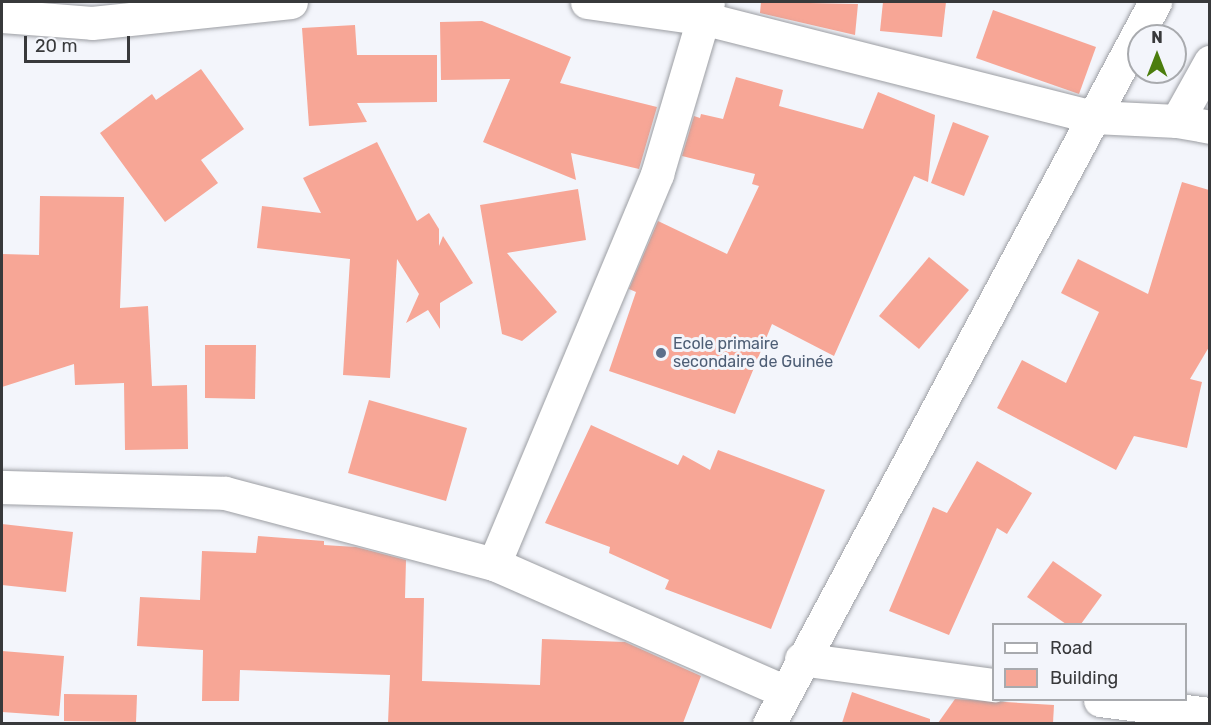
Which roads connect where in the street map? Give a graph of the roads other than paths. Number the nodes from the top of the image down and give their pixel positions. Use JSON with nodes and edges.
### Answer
{"nodes":[{"id":1,"x":291,"y":2,"type":"edge"},
{"id":2,"x":587,"y":2,"type":"edge"},
{"id":3,"x":1155,"y":2,"type":"edge"},
{"id":4,"x":707,"y":10,"type":"edge"},
{"id":5,"x":2,"y":16,"type":"edge"},
{"id":6,"x":1209,"y":62,"type":"edge"},
{"id":7,"x":1094,"y":117,"type":"junction"},
{"id":8,"x":1177,"y":121,"type":"junction"},
{"id":9,"x":1209,"y":127,"type":"edge"},
{"id":10,"x":2,"y":487,"type":"edge"},
{"id":11,"x":494,"y":564,"type":"junction"},
{"id":12,"x":801,"y":659,"type":"junction"},
{"id":13,"x":992,"y":685,"type":"edge"},
{"id":14,"x":785,"y":692,"type":"junction"},
{"id":15,"x":1115,"y":701,"type":"edge"},
{"id":16,"x":1209,"y":714,"type":"edge"},
{"id":17,"x":769,"y":723,"type":"edge"}],
"edges":[{"from":1,"to":5,"type":"street"},
{"from":2,"to":4,"type":"street"},
{"from":3,"to":7,"type":"street"},
{"from":4,"to":7,"type":"street"},
{"from":4,"to":11,"type":"street"},
{"from":6,"to":8,"type":"street"},
{"from":7,"to":8,"type":"street"},
{"from":7,"to":12,"type":"street"},
{"from":8,"to":9,"type":"street"},
{"from":10,"to":11,"type":"street"},
{"from":11,"to":14,"type":"street"},
{"from":12,"to":13,"type":"street"},
{"from":12,"to":14,"type":"street"},
{"from":14,"to":17,"type":"street"},
{"from":15,"to":16,"type":"street"}]}
